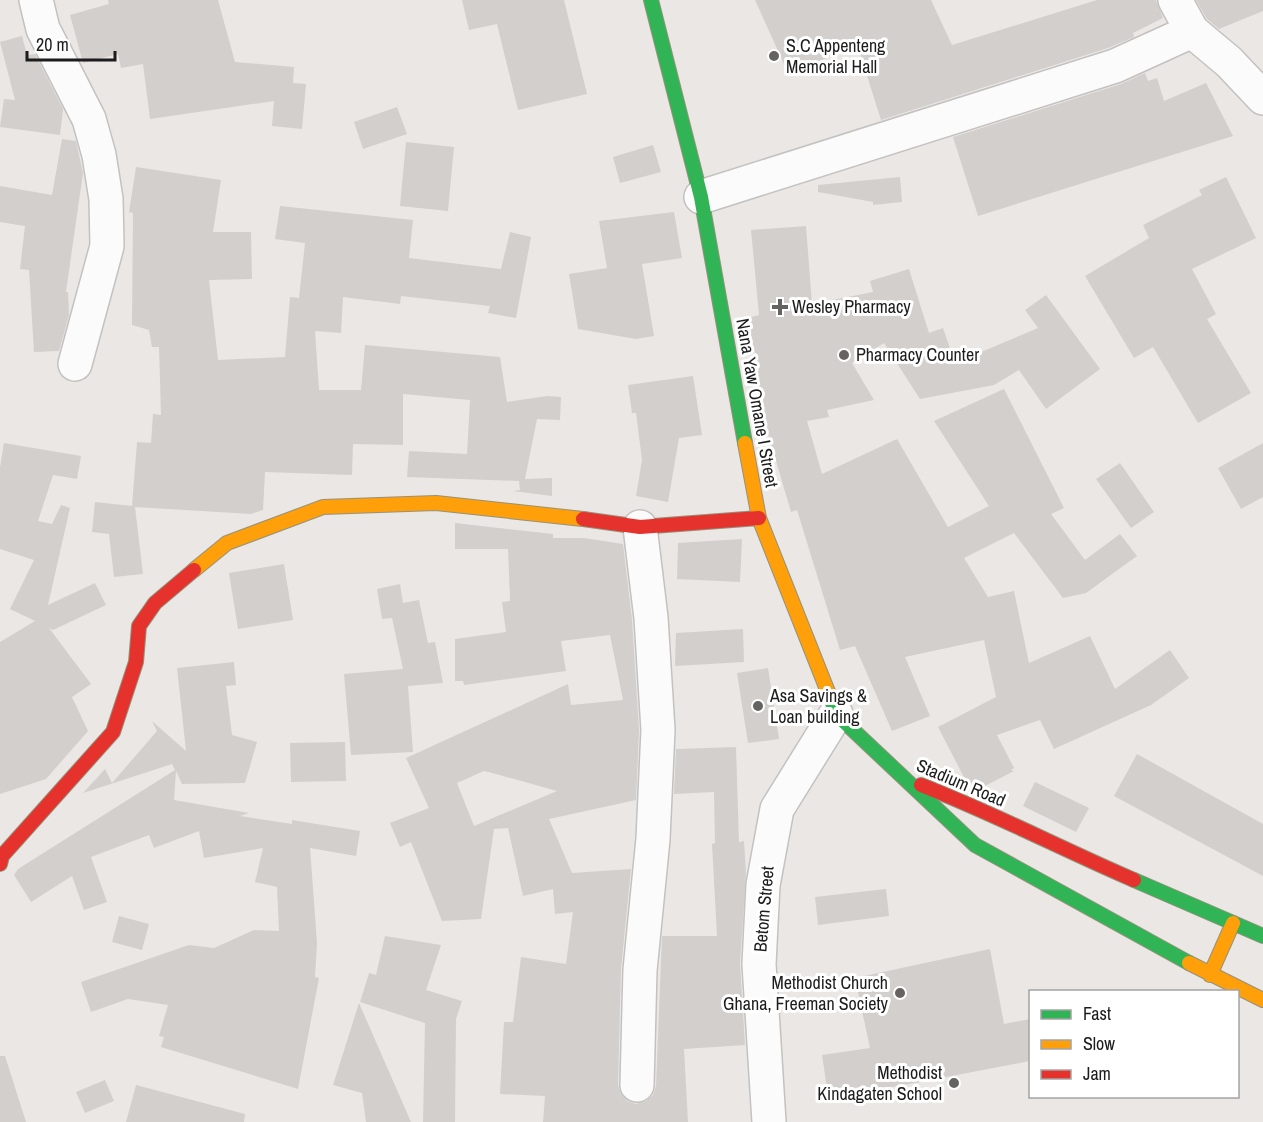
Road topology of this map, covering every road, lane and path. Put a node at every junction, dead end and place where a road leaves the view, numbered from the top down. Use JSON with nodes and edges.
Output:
{"nodes":[{"id":1,"x":36,"y":0,"type":"edge"},
{"id":2,"x":651,"y":0,"type":"edge"},
{"id":3,"x":1175,"y":0,"type":"edge"},
{"id":4,"x":1192,"y":31,"type":"junction"},
{"id":5,"x":1263,"y":98,"type":"edge"},
{"id":6,"x":701,"y":196,"type":"junction"},
{"id":7,"x":75,"y":364,"type":"dead end"},
{"id":8,"x":759,"y":518,"type":"junction"},
{"id":9,"x":640,"y":527,"type":"junction"},
{"id":10,"x":836,"y":714,"type":"junction"},
{"id":11,"x":902,"y":777,"type":"junction"},
{"id":12,"x":0,"y":864,"type":"edge"},
{"id":13,"x":1233,"y":923,"type":"junction"},
{"id":14,"x":1263,"y":936,"type":"edge"},
{"id":15,"x":1210,"y":975,"type":"junction"},
{"id":16,"x":1263,"y":1000,"type":"edge"},
{"id":17,"x":636,"y":1085,"type":"dead end"},
{"id":18,"x":769,"y":1122,"type":"edge"}],
"edges":[{"from":1,"to":7,"type":"street"},
{"from":2,"to":6,"type":"main road","name":"Nana Yaw Omane I Street"},
{"from":3,"to":4,"type":"street"},
{"from":4,"to":5,"type":"street"},
{"from":4,"to":6,"type":"street"},
{"from":6,"to":8,"type":"main road","name":"Nana Yaw Omane I Street"},
{"from":8,"to":9,"type":"main road"},
{"from":8,"to":10,"type":"main road","name":"Nana Yaw Omane I Street"},
{"from":9,"to":12,"type":"main road"},
{"from":9,"to":17,"type":"street"},
{"from":10,"to":11,"type":"main road","name":"Nana Yaw Omane I Street"},
{"from":10,"to":18,"type":"street","name":"Betom Street"},
{"from":11,"to":13,"type":"main road","name":"Stadium Road"},
{"from":11,"to":15,"type":"main road","name":"Stadium Road"},
{"from":13,"to":14,"type":"main road","name":"Stadium Road"},
{"from":13,"to":15,"type":"main road"},
{"from":15,"to":16,"type":"main road","name":"Stadium Road"}]}
